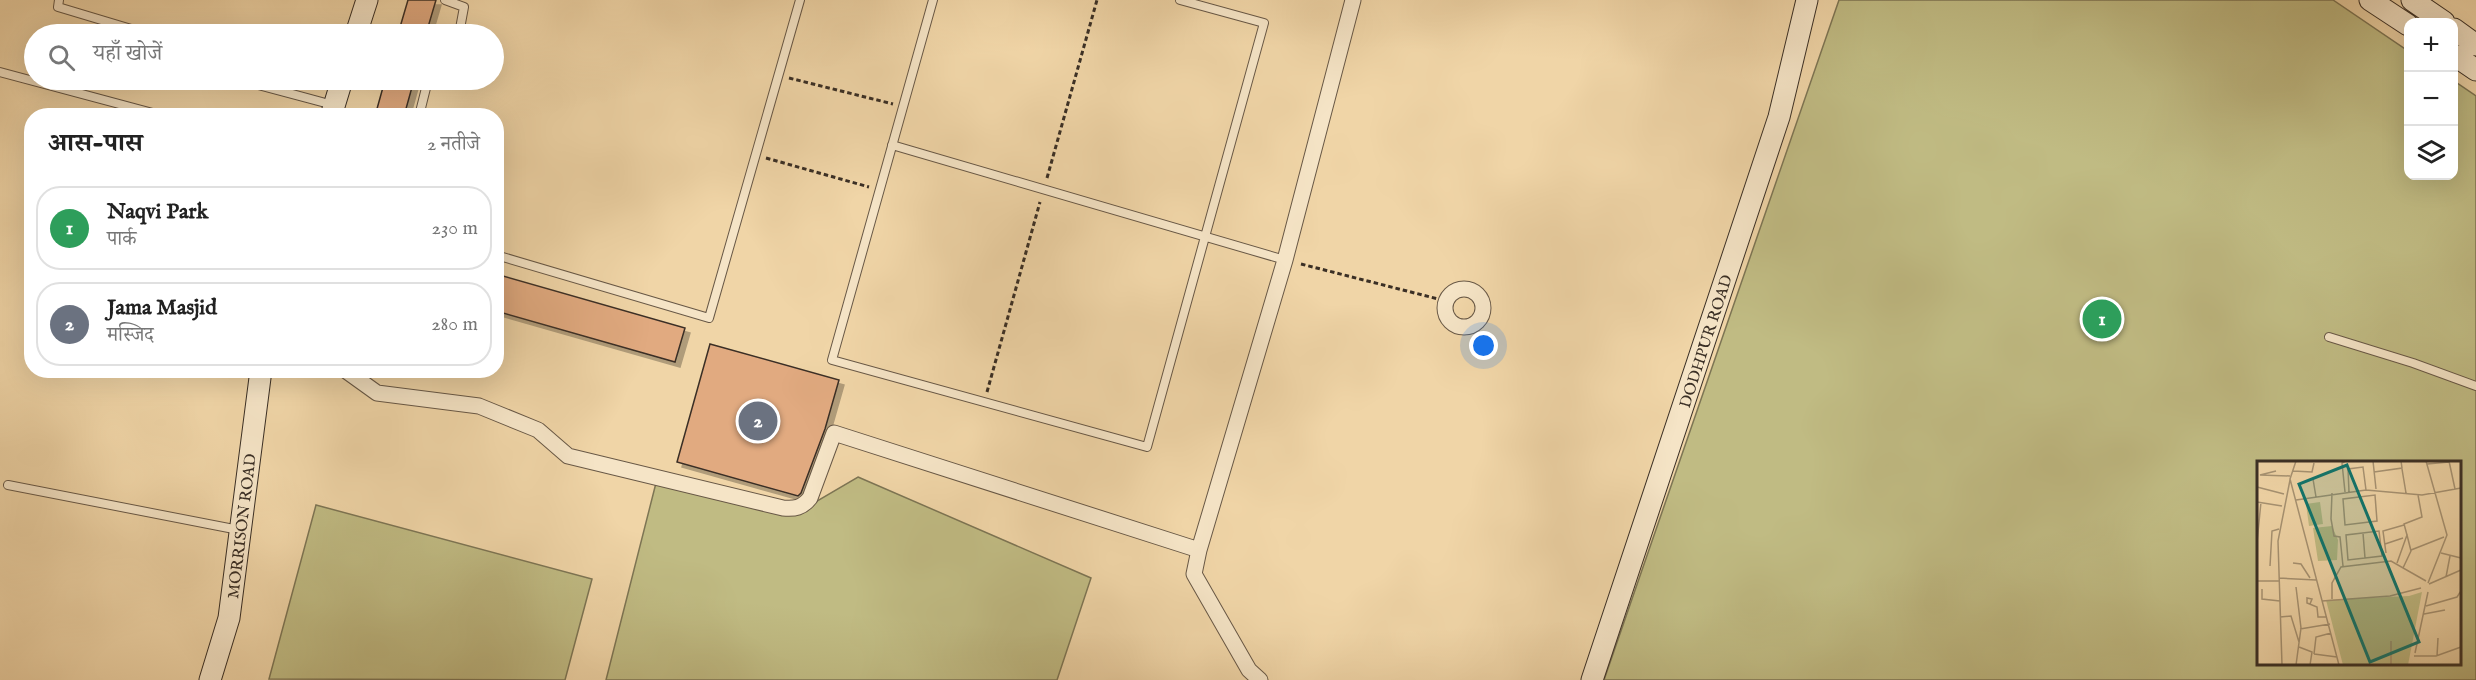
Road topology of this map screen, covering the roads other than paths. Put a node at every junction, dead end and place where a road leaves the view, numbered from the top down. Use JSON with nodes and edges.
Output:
{"nodes":[{"id":1,"x":59,"y":0,"type":"edge"},
{"id":2,"x":367,"y":0,"type":"edge"},
{"id":3,"x":445,"y":0,"type":"edge"},
{"id":4,"x":800,"y":0,"type":"edge"},
{"id":5,"x":933,"y":0,"type":"edge"},
{"id":6,"x":1180,"y":0,"type":"edge"},
{"id":7,"x":1353,"y":0,"type":"edge"},
{"id":8,"x":1807,"y":0,"type":"edge"},
{"id":9,"x":2370,"y":0,"type":"edge"},
{"id":10,"x":2412,"y":0,"type":"edge"},
{"id":11,"x":2438,"y":18,"type":"edge"},
{"id":12,"x":2404,"y":22,"type":"edge"},
{"id":13,"x":115,"y":24,"type":"edge"},
{"id":14,"x":359,"y":24,"type":"edge"},
{"id":15,"x":461,"y":24,"type":"edge"},
{"id":16,"x":2458,"y":32,"type":"edge"},
{"id":17,"x":2476,"y":45,"type":"edge"},
{"id":18,"x":2458,"y":58,"type":"edge"},
{"id":19,"x":2476,"y":70,"type":"edge"},
{"id":20,"x":0,"y":72,"type":"edge"},
{"id":21,"x":24,"y":78,"type":"edge"},
{"id":22,"x":67,"y":90,"type":"edge"},
{"id":23,"x":271,"y":90,"type":"edge"},
{"id":24,"x":339,"y":90,"type":"edge"},
{"id":25,"x":426,"y":90,"type":"edge"},
{"id":26,"x":134,"y":108,"type":"edge"},
{"id":27,"x":326,"y":108,"type":"edge"},
{"id":28,"x":333,"y":108,"type":"edge"},
{"id":29,"x":421,"y":108,"type":"edge"},
{"id":30,"x":892,"y":146,"type":"junction"},
{"id":31,"x":1205,"y":237,"type":"junction"},
{"id":32,"x":504,"y":257,"type":"edge"},
{"id":33,"x":1285,"y":260,"type":"junction"},
{"id":34,"x":2329,"y":337,"type":"dead end"},
{"id":35,"x":260,"y":378,"type":"edge"},
{"id":36,"x":356,"y":378,"type":"edge"},
{"id":37,"x":2476,"y":386,"type":"edge"},
{"id":38,"x":8,"y":485,"type":"dead end"},
{"id":39,"x":240,"y":530,"type":"junction"},
{"id":40,"x":1199,"y":550,"type":"junction"},
{"id":41,"x":210,"y":680,"type":"edge"},
{"id":42,"x":1260,"y":680,"type":"edge"},
{"id":43,"x":1592,"y":680,"type":"edge"}],
"edges":[{"from":1,"to":13,"type":"lane"},
{"from":2,"to":14,"type":"street"},
{"from":3,"to":15,"type":"lane"},
{"from":4,"to":32,"type":"lane"},
{"from":5,"to":30,"type":"lane"},
{"from":6,"to":31,"type":"lane"},
{"from":7,"to":33,"type":"street"},
{"from":8,"to":43,"type":"street","name":"DODHPUR ROAD"},
{"from":9,"to":12,"type":"street"},
{"from":10,"to":11,"type":"street"},
{"from":16,"to":17,"type":"street"},
{"from":18,"to":19,"type":"street"},
{"from":20,"to":21,"type":"lane"},
{"from":22,"to":26,"type":"lane"},
{"from":23,"to":27,"type":"lane"},
{"from":24,"to":28,"type":"street"},
{"from":25,"to":29,"type":"lane"},
{"from":30,"to":31,"type":"lane"},
{"from":30,"to":31,"type":"lane"},
{"from":31,"to":33,"type":"lane"},
{"from":33,"to":40,"type":"street"},
{"from":34,"to":37,"type":"lane"},
{"from":35,"to":39,"type":"street","name":"MORRISON ROAD"},
{"from":36,"to":40,"type":"street"},
{"from":38,"to":39,"type":"lane"},
{"from":39,"to":41,"type":"street","name":"MORRISON ROAD"},
{"from":40,"to":42,"type":"street"}]}
